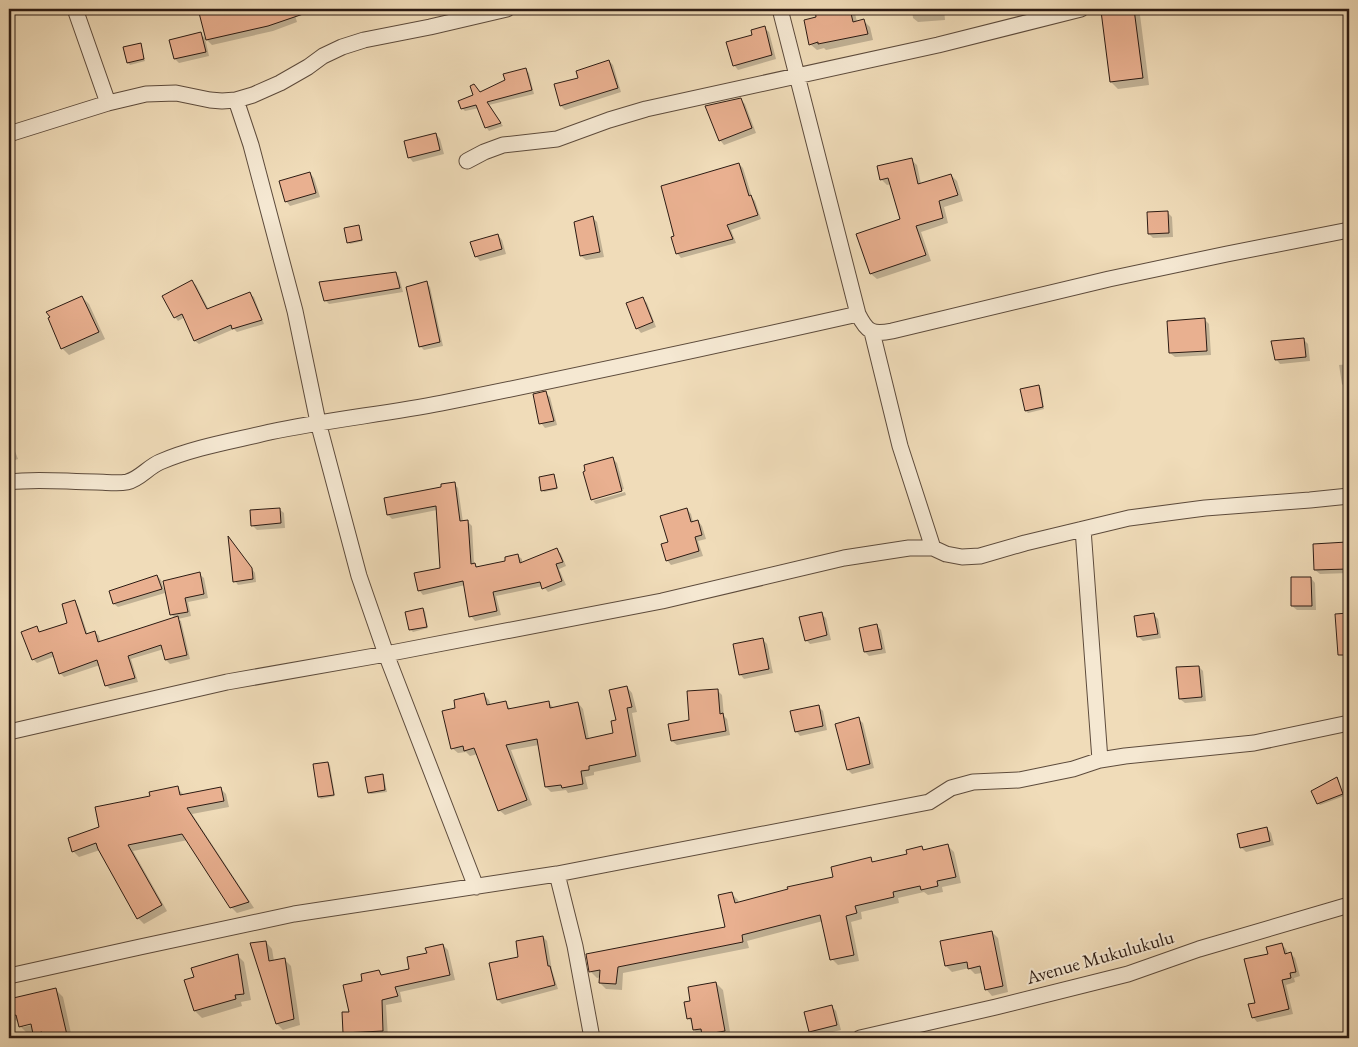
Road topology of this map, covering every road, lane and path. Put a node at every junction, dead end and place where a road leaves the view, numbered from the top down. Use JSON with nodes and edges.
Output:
{"nodes":[{"id":1,"x":75,"y":9,"type":"edge"},
{"id":2,"x":507,"y":9,"type":"edge"},
{"id":3,"x":780,"y":9,"type":"edge"},
{"id":4,"x":1081,"y":9,"type":"edge"},
{"id":5,"x":797,"y":76,"type":"junction"},
{"id":6,"x":236,"y":100,"type":"junction"},
{"id":7,"x":108,"y":103,"type":"junction"},
{"id":8,"x":9,"y":134,"type":"edge"},
{"id":9,"x":467,"y":161,"type":"dead end"},
{"id":10,"x":1349,"y":230,"type":"edge"},
{"id":11,"x":858,"y":314,"type":"junction"},
{"id":12,"x":872,"y":332,"type":"junction"},
{"id":13,"x":318,"y":422,"type":"junction"},
{"id":14,"x":9,"y":482,"type":"edge"},
{"id":15,"x":1349,"y":496,"type":"edge"},
{"id":16,"x":1083,"y":529,"type":"junction"},
{"id":17,"x":933,"y":548,"type":"junction"},
{"id":18,"x":386,"y":654,"type":"junction"},
{"id":19,"x":1349,"y":723,"type":"edge"},
{"id":20,"x":9,"y":732,"type":"edge"},
{"id":21,"x":1100,"y":760,"type":"junction"},
{"id":22,"x":557,"y":874,"type":"junction"},
{"id":23,"x":476,"y":887,"type":"junction"},
{"id":24,"x":1349,"y":905,"type":"edge"},
{"id":25,"x":9,"y":976,"type":"edge"},
{"id":26,"x":592,"y":1038,"type":"edge"},
{"id":27,"x":860,"y":1038,"type":"edge"}],
"edges":[{"from":1,"to":7,"type":"street"},
{"from":2,"to":6,"type":"street"},
{"from":3,"to":5,"type":"street"},
{"from":4,"to":5,"type":"street"},
{"from":5,"to":9,"type":"street"},
{"from":5,"to":11,"type":"street"},
{"from":6,"to":7,"type":"street"},
{"from":6,"to":13,"type":"street"},
{"from":7,"to":8,"type":"street"},
{"from":10,"to":12,"type":"street"},
{"from":11,"to":12,"type":"street"},
{"from":11,"to":13,"type":"street"},
{"from":12,"to":17,"type":"street"},
{"from":13,"to":14,"type":"street"},
{"from":13,"to":18,"type":"street"},
{"from":15,"to":16,"type":"street"},
{"from":16,"to":17,"type":"street"},
{"from":16,"to":21,"type":"street"},
{"from":17,"to":18,"type":"street"},
{"from":18,"to":20,"type":"street"},
{"from":18,"to":23,"type":"street"},
{"from":19,"to":21,"type":"street"},
{"from":21,"to":22,"type":"street"},
{"from":22,"to":23,"type":"street"},
{"from":22,"to":26,"type":"street"},
{"from":23,"to":25,"type":"street"},
{"from":24,"to":27,"type":"street","name":"Avenue Mukulukulu"}]}
